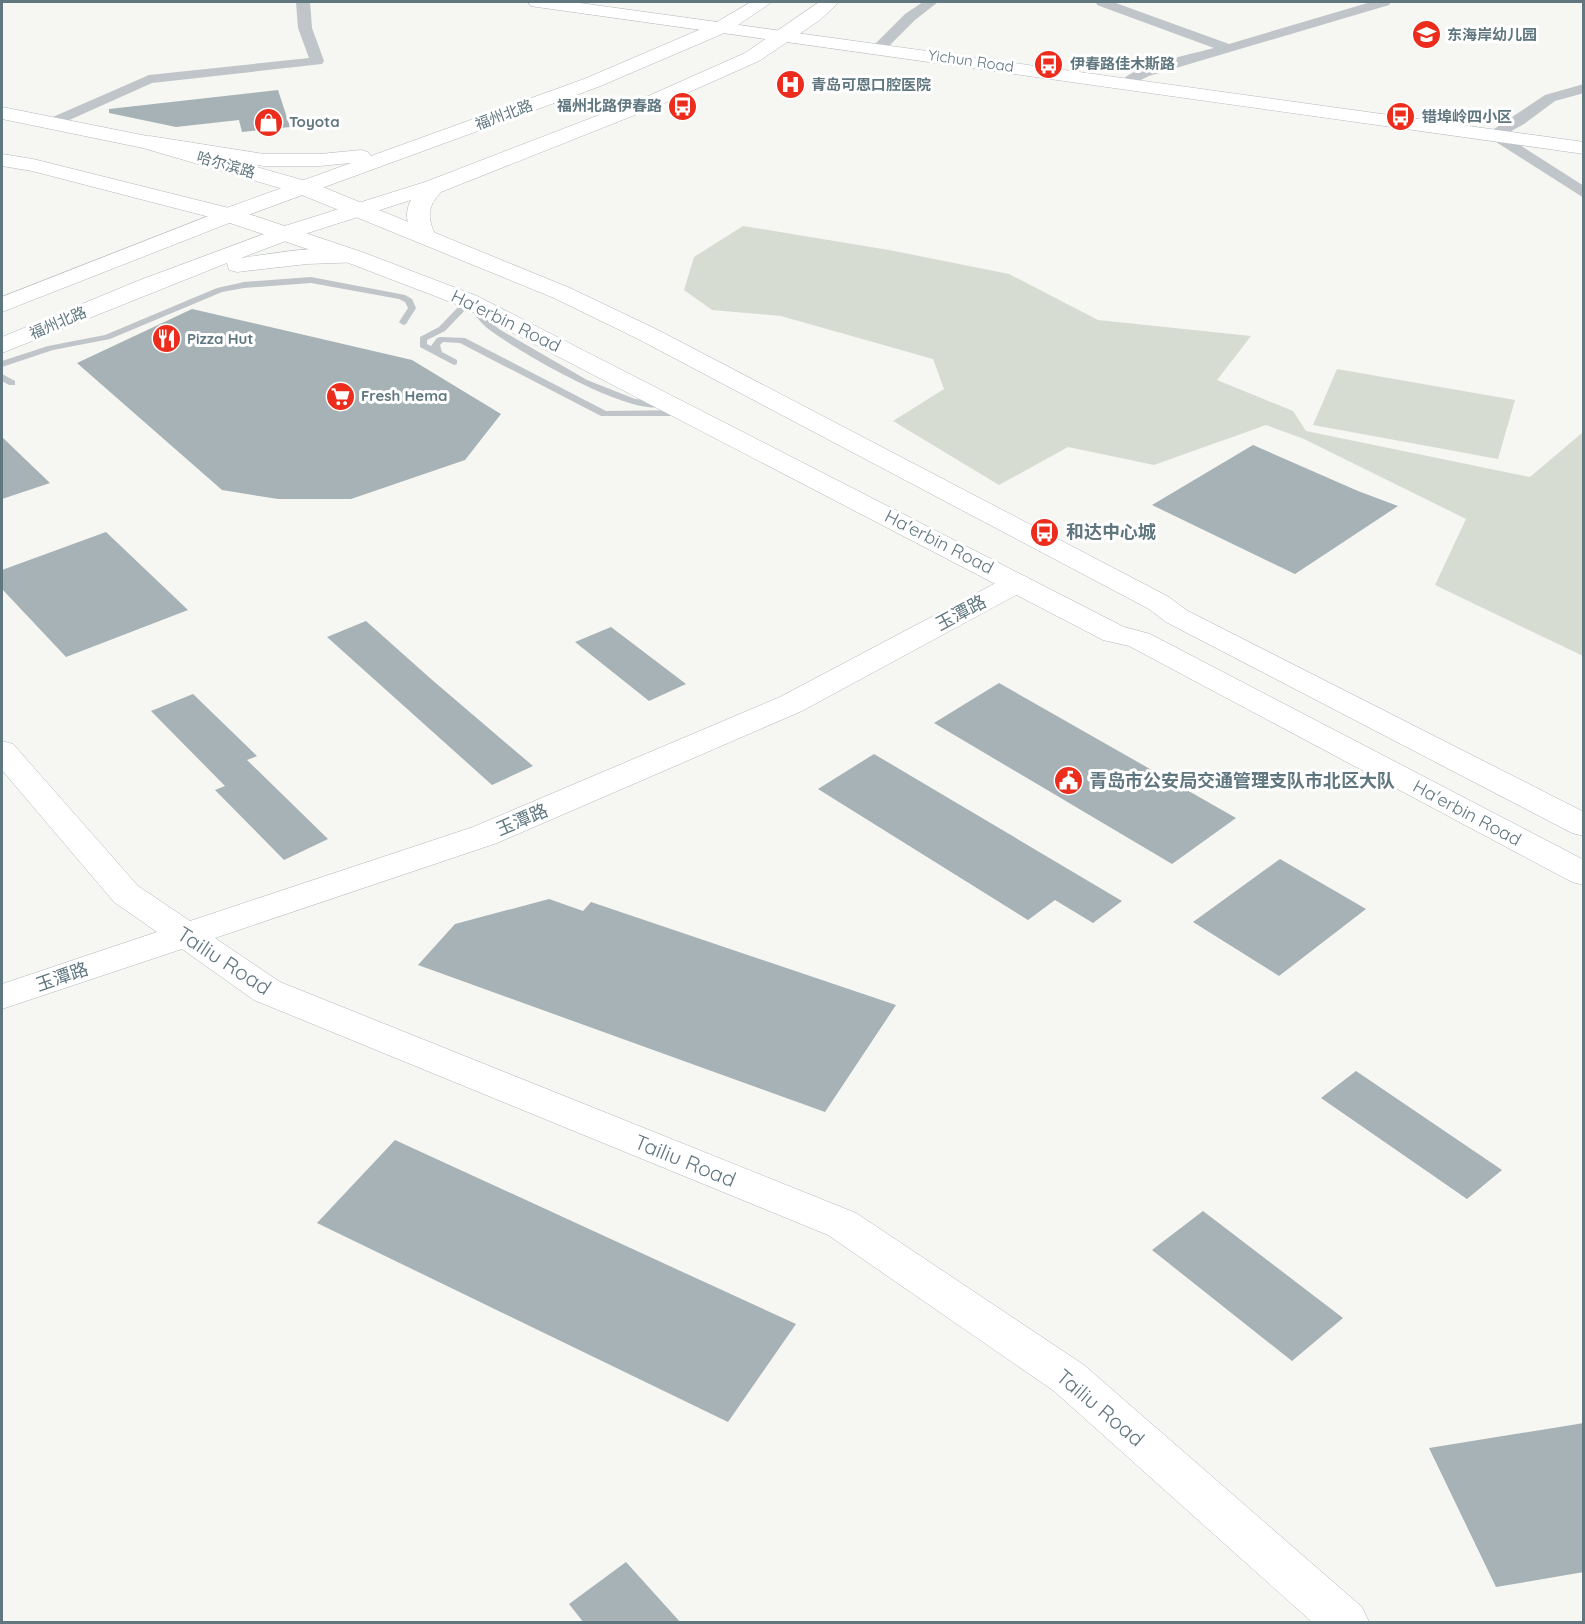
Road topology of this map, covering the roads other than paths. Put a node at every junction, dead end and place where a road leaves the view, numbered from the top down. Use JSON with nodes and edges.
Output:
{"nodes":[{"id":1,"x":303,"y":2,"type":"edge"},
{"id":2,"x":537,"y":2,"type":"edge"},
{"id":3,"x":763,"y":2,"type":"edge"},
{"id":4,"x":830,"y":2,"type":"edge"},
{"id":5,"x":931,"y":2,"type":"edge"},
{"id":6,"x":1102,"y":2,"type":"edge"},
{"id":7,"x":1384,"y":2,"type":"edge"},
{"id":8,"x":722,"y":27,"type":"junction"},
{"id":9,"x":786,"y":35,"type":"junction"},
{"id":10,"x":1225,"y":47,"type":"junction"},
{"id":11,"x":879,"y":48,"type":"junction"},
{"id":12,"x":1126,"y":83,"type":"junction"},
{"id":13,"x":1584,"y":88,"type":"edge"},
{"id":14,"x":2,"y":113,"type":"edge"},
{"id":15,"x":51,"y":123,"type":"junction"},
{"id":16,"x":1494,"y":135,"type":"junction"},
{"id":17,"x":147,"y":142,"type":"junction"},
{"id":18,"x":416,"y":147,"type":"junction"},
{"id":19,"x":1584,"y":148,"type":"edge"},
{"id":20,"x":2,"y":160,"type":"edge"},
{"id":21,"x":433,"y":187,"type":"junction"},
{"id":22,"x":305,"y":188,"type":"junction"},
{"id":23,"x":1584,"y":193,"type":"edge"},
{"id":24,"x":357,"y":208,"type":"junction"},
{"id":25,"x":230,"y":215,"type":"junction"},
{"id":26,"x":283,"y":234,"type":"junction"},
{"id":27,"x":425,"y":236,"type":"junction"},
{"id":28,"x":354,"y":257,"type":"junction"},
{"id":29,"x":148,"y":285,"type":"junction"},
{"id":30,"x":469,"y":301,"type":"junction"},
{"id":31,"x":2,"y":305,"type":"edge"},
{"id":32,"x":403,"y":322,"type":"dead end"},
{"id":33,"x":2,"y":346,"type":"edge"},
{"id":34,"x":438,"y":354,"type":"junction"},
{"id":35,"x":454,"y":362,"type":"dead end"},
{"id":36,"x":2,"y":364,"type":"edge"},
{"id":37,"x":2,"y":377,"type":"edge"},
{"id":38,"x":12,"y":383,"type":"dead end"},
{"id":39,"x":680,"y":409,"type":"junction"},
{"id":40,"x":1017,"y":583,"type":"junction"},
{"id":41,"x":2,"y":751,"type":"edge"},
{"id":42,"x":1584,"y":826,"type":"edge"},
{"id":43,"x":1584,"y":874,"type":"edge"},
{"id":44,"x":184,"y":935,"type":"junction"},
{"id":45,"x":2,"y":997,"type":"edge"},
{"id":46,"x":1345,"y":1623,"type":"edge"}],
"edges":[{"from":1,"to":15,"type":"street"},
{"from":2,"to":8,"type":"main road","name":"Yichun Road"},
{"from":3,"to":8,"type":"main road","name":"福州北路"},
{"from":4,"to":9,"type":"main road"},
{"from":5,"to":11,"type":"street"},
{"from":6,"to":10,"type":"street"},
{"from":7,"to":10,"type":"street"},
{"from":8,"to":9,"type":"main road","name":"Yichun Road"},
{"from":8,"to":18,"type":"main road","name":"福州北路"},
{"from":9,"to":11,"type":"main road","name":"Yichun Road"},
{"from":9,"to":21,"type":"main road"},
{"from":10,"to":12,"type":"street"},
{"from":11,"to":12,"type":"main road","name":"Yichun Road"},
{"from":12,"to":16,"type":"main road","name":"Yichun Road"},
{"from":13,"to":16,"type":"street"},
{"from":14,"to":15,"type":"main road"},
{"from":15,"to":17,"type":"main road"},
{"from":16,"to":19,"type":"main road","name":"Yichun Road"},
{"from":16,"to":23,"type":"street"},
{"from":17,"to":18,"type":"main road"},
{"from":17,"to":22,"type":"main road","name":"哈尔滨路"},
{"from":18,"to":22,"type":"main road","name":"福州北路"},
{"from":20,"to":25,"type":"main road"},
{"from":21,"to":24,"type":"main road","name":"福州北路"},
{"from":21,"to":27,"type":"main road"},
{"from":22,"to":24,"type":"main road","name":"哈尔滨路"},
{"from":22,"to":25,"type":"main road","name":"福州北路"},
{"from":24,"to":26,"type":"main road","name":"福州北路"},
{"from":24,"to":27,"type":"main road"},
{"from":25,"to":26,"type":"main road","name":"Ha'erbin Road"},
{"from":25,"to":31,"type":"main road"},
{"from":26,"to":28,"type":"main road","name":"Ha'erbin Road"},
{"from":26,"to":29,"type":"main road","name":"福州北路"},
{"from":27,"to":42,"type":"main road"},
{"from":28,"to":29,"type":"main road"},
{"from":28,"to":30,"type":"main road","name":"Ha'erbin Road"},
{"from":29,"to":33,"type":"main road","name":"福州北路"},
{"from":30,"to":34,"type":"lane"},
{"from":30,"to":39,"type":"main road","name":"Ha'erbin Road"},
{"from":32,"to":36,"type":"lane"},
{"from":34,"to":35,"type":"lane"},
{"from":34,"to":39,"type":"lane"},
{"from":37,"to":38,"type":"lane"},
{"from":39,"to":40,"type":"main road","name":"Ha'erbin Road"},
{"from":40,"to":43,"type":"main road","name":"Ha'erbin Road"},
{"from":40,"to":44,"type":"main road","name":"玉潭路"},
{"from":41,"to":44,"type":"main road","name":"Tailiu Road"},
{"from":44,"to":45,"type":"main road","name":"玉潭路"},
{"from":44,"to":46,"type":"main road","name":"Tailiu Road"}]}
